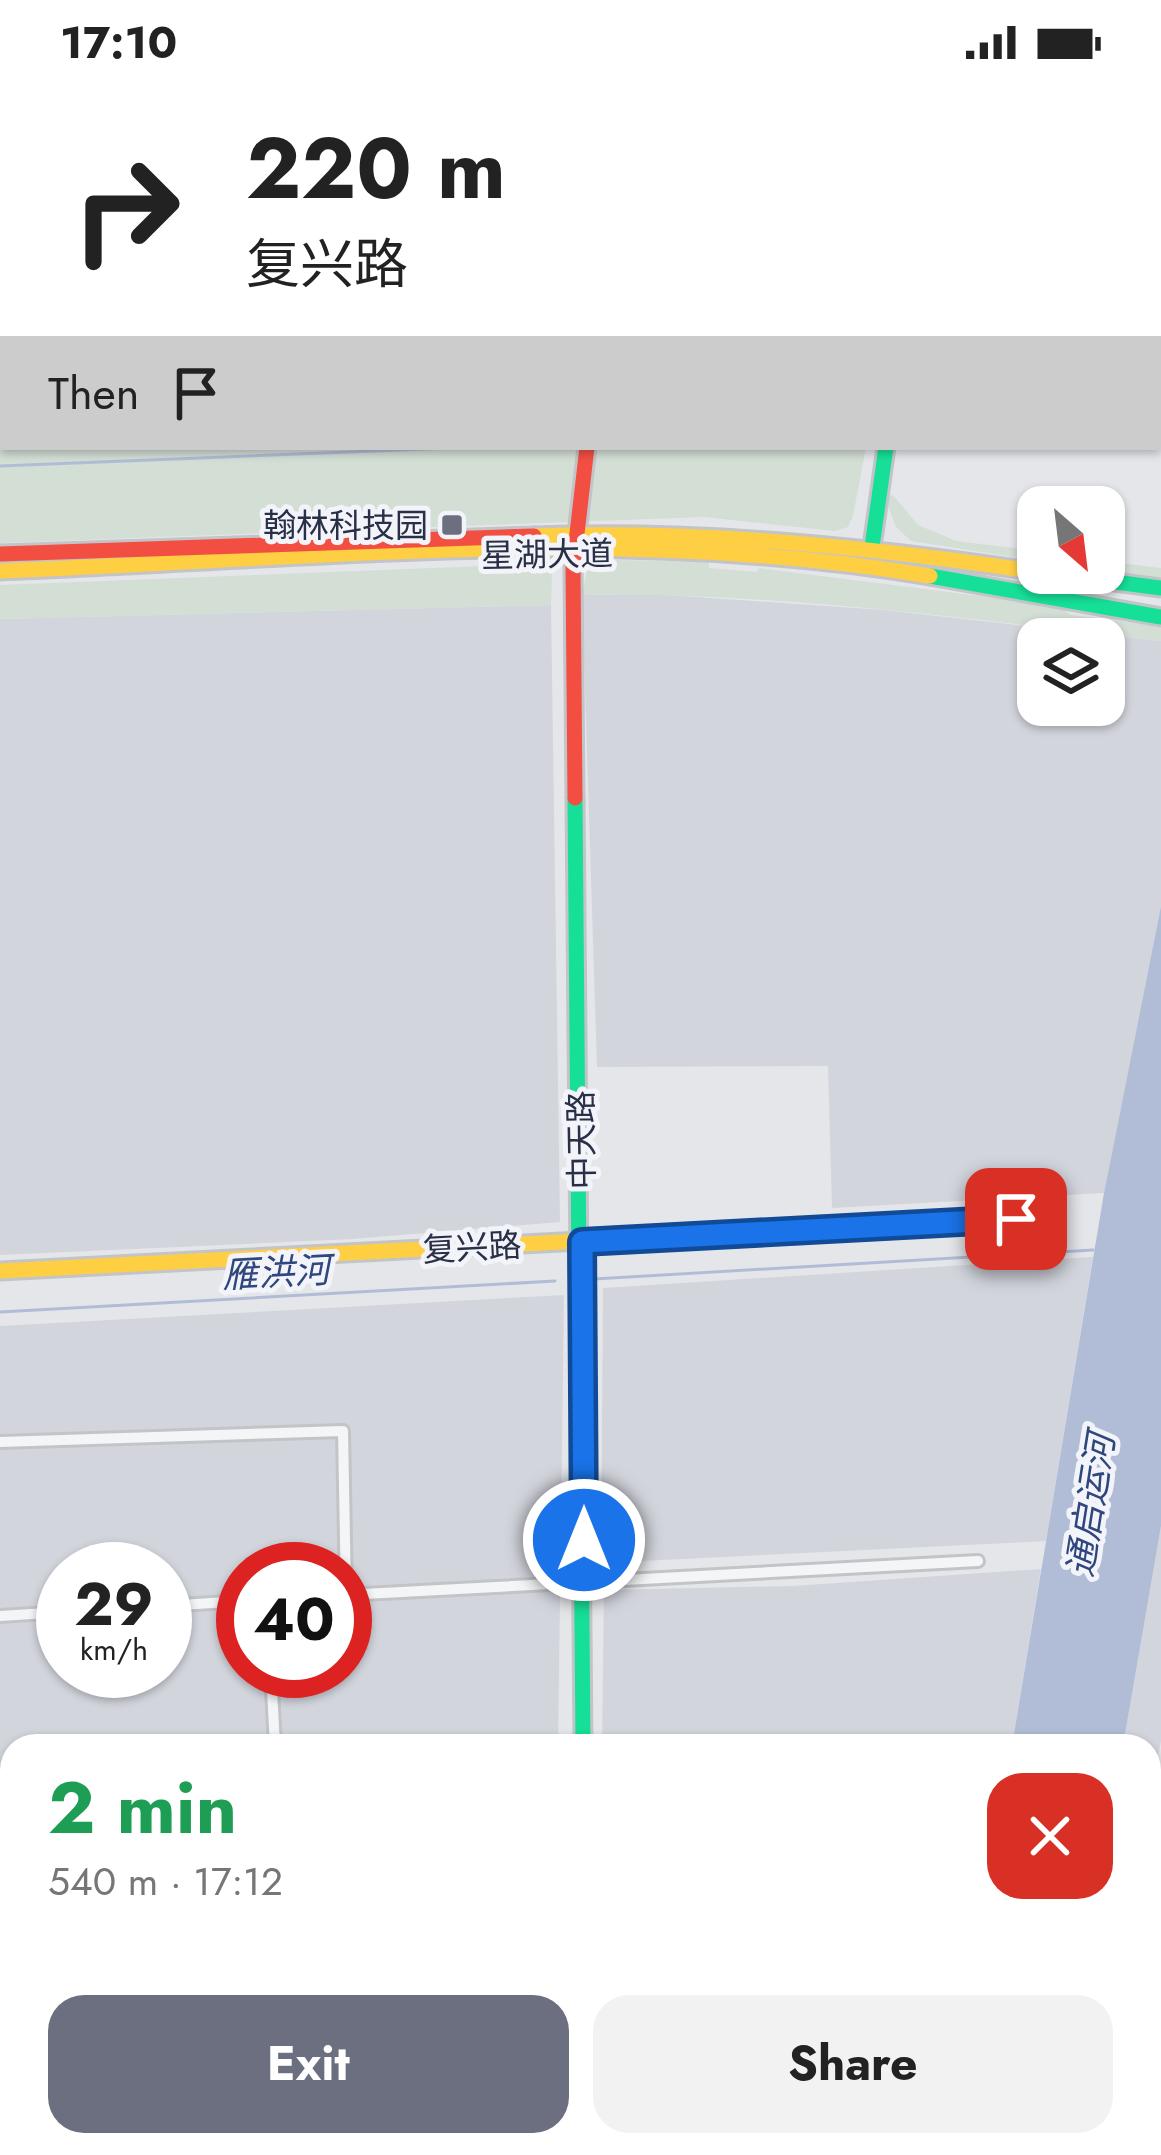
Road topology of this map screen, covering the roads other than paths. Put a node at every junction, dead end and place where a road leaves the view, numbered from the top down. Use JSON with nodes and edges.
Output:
{"nodes":[{"id":1,"x":885,"y":454,"type":"edge"},
{"id":2,"x":585,"y":455,"type":"edge"},
{"id":3,"x":574,"y":543,"type":"junction"},
{"id":4,"x":872,"y":547,"type":"junction"},
{"id":5,"x":0,"y":554,"type":"edge"},
{"id":6,"x":1017,"y":569,"type":"edge"},
{"id":7,"x":0,"y":572,"type":"edge"},
{"id":8,"x":1125,"y":583,"type":"edge"},
{"id":9,"x":1161,"y":588,"type":"edge"},
{"id":10,"x":1161,"y":616,"type":"edge"},
{"id":11,"x":1016,"y":1219,"type":"dead end"},
{"id":12,"x":582,"y":1242,"type":"junction"},
{"id":13,"x":0,"y":1271,"type":"edge"},
{"id":14,"x":0,"y":1442,"type":"edge"},
{"id":15,"x":345,"y":1542,"type":"edge"},
{"id":16,"x":978,"y":1561,"type":"dead end"},
{"id":17,"x":584,"y":1580,"type":"junction"},
{"id":18,"x":372,"y":1592,"type":"edge"},
{"id":19,"x":36,"y":1614,"type":"edge"},
{"id":20,"x":0,"y":1616,"type":"edge"},
{"id":21,"x":272,"y":1698,"type":"edge"},
{"id":22,"x":274,"y":1734,"type":"edge"},
{"id":23,"x":584,"y":1734,"type":"edge"}],
"edges":[{"from":1,"to":4,"type":"street"},
{"from":2,"to":3,"type":"street","name":"中天路"},
{"from":3,"to":4,"type":"street","name":"星湖大道"},
{"from":3,"to":5,"type":"street","name":"星湖大道"},
{"from":3,"to":7,"type":"street","name":"星湖大道"},
{"from":3,"to":10,"type":"street","name":"星湖大道"},
{"from":3,"to":12,"type":"street","name":"中天路"},
{"from":4,"to":6,"type":"street","name":"星湖大道"},
{"from":8,"to":9,"type":"street"},
{"from":11,"to":12,"type":"street","name":"复兴路"},
{"from":12,"to":13,"type":"street","name":"复兴路"},
{"from":12,"to":17,"type":"street","name":"中天路"},
{"from":14,"to":15,"type":"street"},
{"from":16,"to":17,"type":"street"},
{"from":17,"to":18,"type":"street"},
{"from":17,"to":23,"type":"street","name":"中天路"},
{"from":19,"to":20,"type":"street"},
{"from":21,"to":22,"type":"street"}]}
